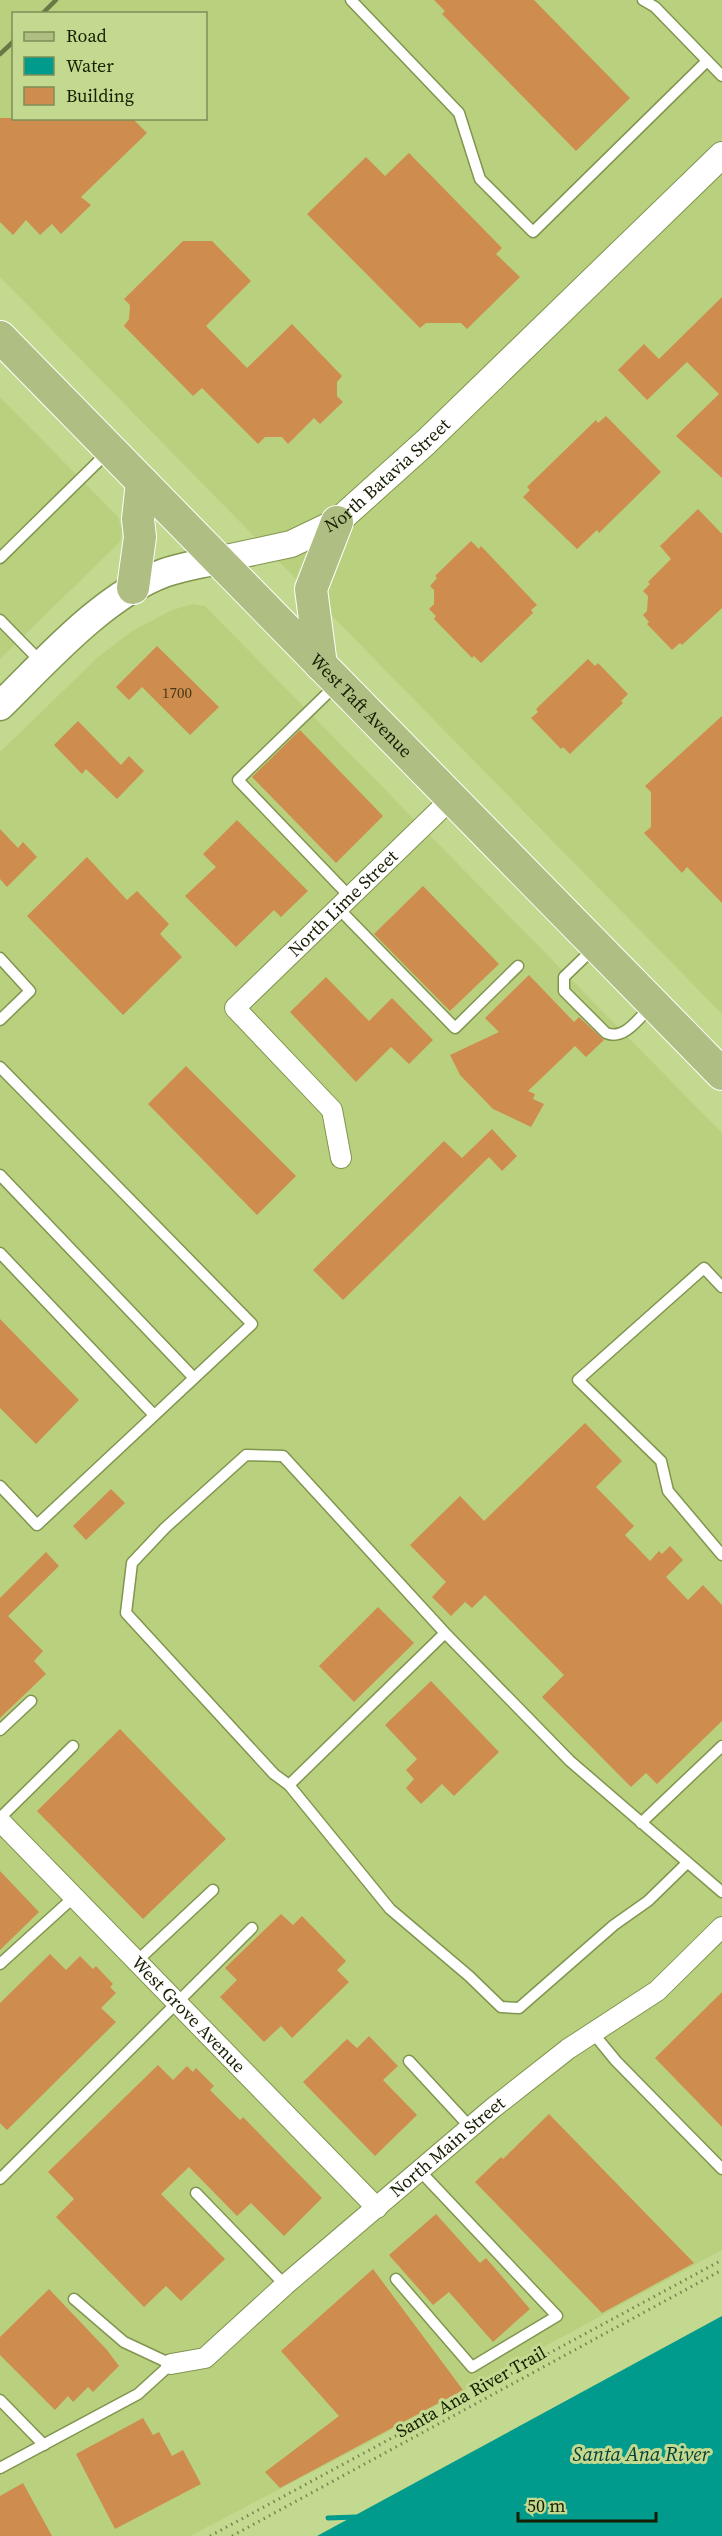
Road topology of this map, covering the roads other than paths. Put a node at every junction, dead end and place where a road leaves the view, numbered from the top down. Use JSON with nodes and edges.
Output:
{"nodes":[{"id":1,"x":351,"y":0,"type":"edge"},
{"id":2,"x":643,"y":0,"type":"edge"},
{"id":3,"x":707,"y":61,"type":"junction"},
{"id":4,"x":722,"y":76,"type":"edge"},
{"id":5,"x":722,"y":155,"type":"edge"},
{"id":6,"x":0,"y":337,"type":"edge"},
{"id":7,"x":110,"y":450,"type":"junction"},
{"id":8,"x":142,"y":482,"type":"junction"},
{"id":9,"x":337,"y":522,"type":"junction"},
{"id":10,"x":0,"y":558,"type":"edge"},
{"id":11,"x":217,"y":560,"type":"junction"},
{"id":12,"x":134,"y":588,"type":"junction"},
{"id":13,"x":0,"y":620,"type":"edge"},
{"id":14,"x":43,"y":664,"type":"junction"},
{"id":15,"x":329,"y":674,"type":"junction"},
{"id":16,"x":0,"y":706,"type":"edge"},
{"id":17,"x":452,"y":798,"type":"junction"},
{"id":18,"x":345,"y":904,"type":"junction"},
{"id":19,"x":596,"y":945,"type":"junction"},
{"id":20,"x":0,"y":958,"type":"edge"},
{"id":21,"x":518,"y":966,"type":"dead end"},
{"id":22,"x":653,"y":1004,"type":"junction"},
{"id":23,"x":0,"y":1020,"type":"edge"},
{"id":24,"x":0,"y":1067,"type":"edge"},
{"id":25,"x":722,"y":1074,"type":"edge"},
{"id":26,"x":341,"y":1158,"type":"dead end"},
{"id":27,"x":0,"y":1175,"type":"edge"},
{"id":28,"x":0,"y":1253,"type":"edge"},
{"id":29,"x":722,"y":1287,"type":"edge"},
{"id":30,"x":194,"y":1378,"type":"junction"},
{"id":31,"x":154,"y":1415,"type":"junction"},
{"id":32,"x":0,"y":1486,"type":"edge"},
{"id":33,"x":722,"y":1555,"type":"edge"},
{"id":34,"x":444,"y":1634,"type":"junction"},
{"id":35,"x":31,"y":1701,"type":"dead end"},
{"id":36,"x":0,"y":1730,"type":"edge"},
{"id":37,"x":73,"y":1746,"type":"dead end"},
{"id":38,"x":722,"y":1746,"type":"edge"},
{"id":39,"x":289,"y":1785,"type":"junction"},
{"id":40,"x":0,"y":1819,"type":"edge"},
{"id":41,"x":641,"y":1823,"type":"junction"},
{"id":42,"x":687,"y":1863,"type":"junction"},
{"id":43,"x":213,"y":1890,"type":"dead end"},
{"id":44,"x":722,"y":1892,"type":"edge"},
{"id":45,"x":74,"y":1897,"type":"junction"},
{"id":46,"x":722,"y":1927,"type":"edge"},
{"id":47,"x":252,"y":1928,"type":"dead end"},
{"id":48,"x":137,"y":1961,"type":"junction"},
{"id":49,"x":0,"y":1964,"type":"edge"},
{"id":50,"x":178,"y":2003,"type":"junction"},
{"id":51,"x":593,"y":2033,"type":"junction"},
{"id":52,"x":409,"y":2061,"type":"dead end"},
{"id":53,"x":470,"y":2127,"type":"junction"},
{"id":54,"x":722,"y":2169,"type":"edge"},
{"id":55,"x":420,"y":2171,"type":"junction"},
{"id":56,"x":0,"y":2179,"type":"edge"},
{"id":57,"x":196,"y":2193,"type":"dead end"},
{"id":58,"x":377,"y":2208,"type":"junction"},
{"id":59,"x":396,"y":2279,"type":"dead end"},
{"id":60,"x":285,"y":2285,"type":"junction"},
{"id":61,"x":74,"y":2300,"type":"dead end"},
{"id":62,"x":171,"y":2364,"type":"junction"},
{"id":63,"x":0,"y":2400,"type":"edge"},
{"id":64,"x":44,"y":2445,"type":"junction"},
{"id":65,"x":0,"y":2468,"type":"edge"}],
"edges":[{"from":1,"to":3,"type":"lane"},
{"from":2,"to":3,"type":"lane"},
{"from":3,"to":4,"type":"lane"},
{"from":5,"to":9,"type":"street","name":"North Batavia Street"},
{"from":6,"to":7,"type":"main road","name":"West Taft Avenue"},
{"from":7,"to":8,"type":"main road","name":"West Taft Avenue"},
{"from":7,"to":10,"type":"lane"},
{"from":8,"to":11,"type":"main road","name":"West Taft Avenue"},
{"from":8,"to":12,"type":"main road"},
{"from":9,"to":11,"type":"street","name":"North Batavia Street"},
{"from":9,"to":15,"type":"main road"},
{"from":11,"to":12,"type":"main road","name":"North Batavia Street"},
{"from":11,"to":15,"type":"main road","name":"West Taft Avenue"},
{"from":12,"to":14,"type":"main road","name":"North Batavia Street"},
{"from":13,"to":14,"type":"lane"},
{"from":14,"to":16,"type":"main road","name":"North Batavia Street"},
{"from":15,"to":17,"type":"main road","name":"West Taft Avenue"},
{"from":15,"to":18,"type":"lane"},
{"from":17,"to":18,"type":"street","name":"North Lime Street"},
{"from":17,"to":19,"type":"main road","name":"West Taft Avenue"},
{"from":18,"to":21,"type":"lane"},
{"from":18,"to":26,"type":"street","name":"North Lime Street"},
{"from":19,"to":22,"type":"main road","name":"West Taft Avenue"},
{"from":19,"to":22,"type":"lane"},
{"from":20,"to":23,"type":"lane"},
{"from":22,"to":25,"type":"main road","name":"West Taft Avenue"},
{"from":24,"to":30,"type":"lane"},
{"from":27,"to":30,"type":"lane"},
{"from":28,"to":31,"type":"lane"},
{"from":29,"to":33,"type":"lane"},
{"from":30,"to":31,"type":"lane"},
{"from":31,"to":32,"type":"lane"},
{"from":34,"to":39,"type":"lane"},
{"from":34,"to":39,"type":"lane"},
{"from":34,"to":41,"type":"lane"},
{"from":35,"to":36,"type":"lane"},
{"from":37,"to":40,"type":"lane"},
{"from":38,"to":41,"type":"lane"},
{"from":39,"to":42,"type":"lane"},
{"from":40,"to":45,"type":"street","name":"West Grove Avenue"},
{"from":41,"to":42,"type":"lane"},
{"from":42,"to":44,"type":"lane"},
{"from":43,"to":48,"type":"lane"},
{"from":45,"to":48,"type":"street","name":"West Grove Avenue"},
{"from":45,"to":49,"type":"lane"},
{"from":46,"to":51,"type":"street","name":"North Main Street"},
{"from":47,"to":50,"type":"lane"},
{"from":48,"to":50,"type":"street","name":"West Grove Avenue"},
{"from":50,"to":56,"type":"lane"},
{"from":50,"to":58,"type":"street","name":"West Grove Avenue"},
{"from":51,"to":53,"type":"street","name":"North Main Street"},
{"from":51,"to":54,"type":"lane"},
{"from":52,"to":53,"type":"lane"},
{"from":53,"to":55,"type":"street","name":"North Main Street"},
{"from":55,"to":58,"type":"street","name":"North Main Street"},
{"from":55,"to":59,"type":"lane"},
{"from":57,"to":60,"type":"lane"},
{"from":58,"to":60,"type":"street","name":"North Main Street"},
{"from":60,"to":62,"type":"street","name":"North Main Street"},
{"from":61,"to":62,"type":"lane"},
{"from":62,"to":64,"type":"lane"},
{"from":63,"to":64,"type":"lane"},
{"from":64,"to":65,"type":"lane"}]}
